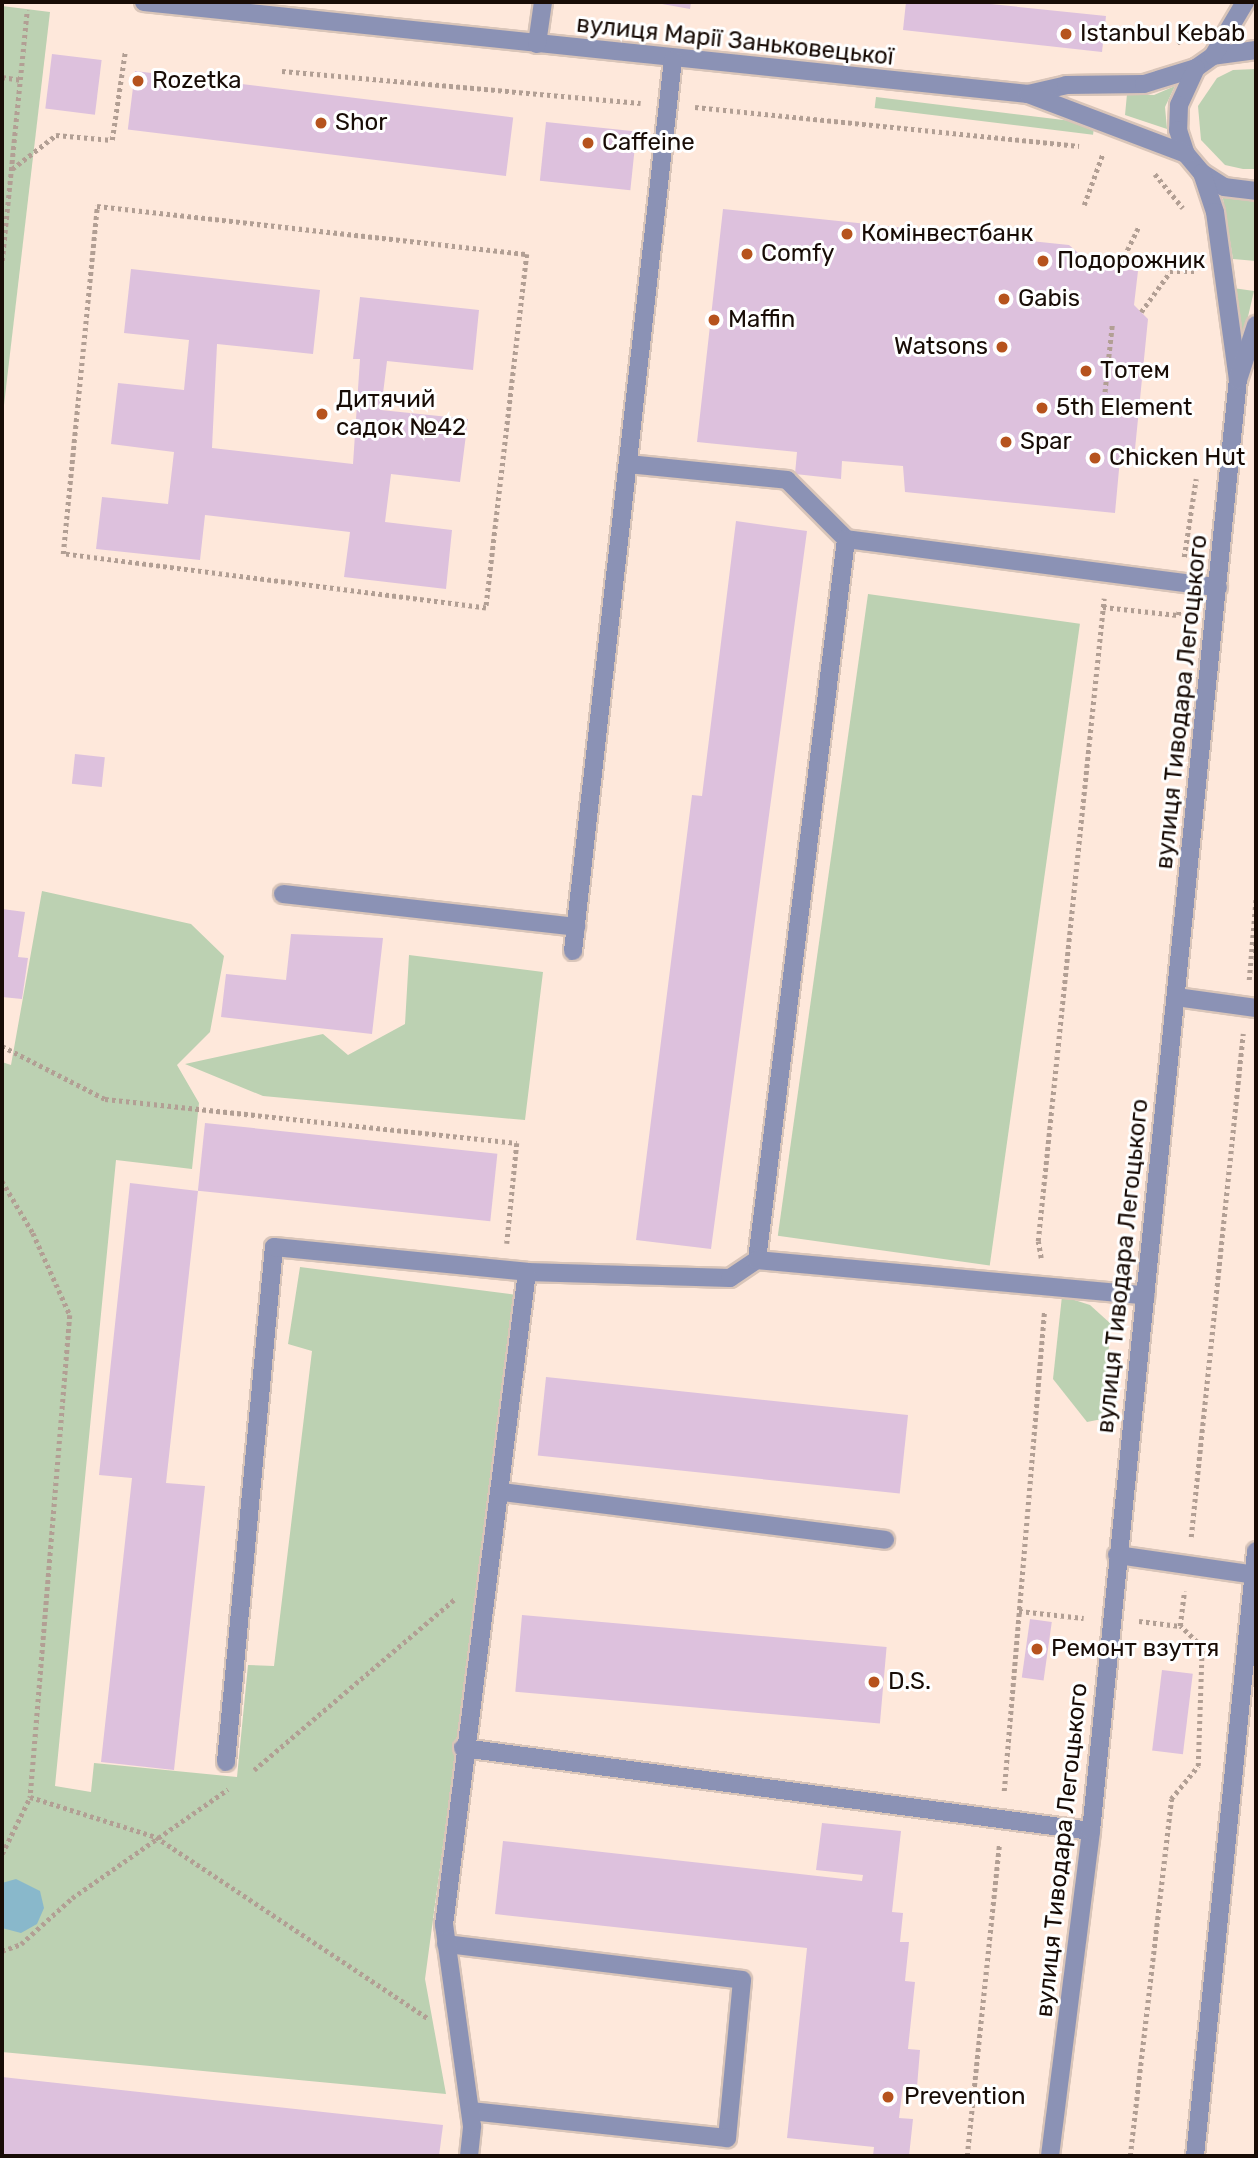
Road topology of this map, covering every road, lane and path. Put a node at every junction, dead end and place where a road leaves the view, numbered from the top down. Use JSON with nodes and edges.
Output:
{"nodes":[{"id":1,"x":144,"y":2,"type":"edge"},
{"id":2,"x":543,"y":2,"type":"edge"},
{"id":3,"x":1245,"y":2,"type":"edge"},
{"id":4,"x":196,"y":5,"type":"edge"},
{"id":5,"x":27,"y":10,"type":"dead end"},
{"id":6,"x":537,"y":44,"type":"junction"},
{"id":7,"x":1256,"y":50,"type":"edge"},
{"id":8,"x":125,"y":52,"type":"dead end"},
{"id":9,"x":1213,"y":56,"type":"junction"},
{"id":10,"x":673,"y":60,"type":"junction"},
{"id":11,"x":1196,"y":68,"type":"junction"},
{"id":12,"x":282,"y":71,"type":"dead end"},
{"id":13,"x":2,"y":77,"type":"edge"},
{"id":14,"x":20,"y":80,"type":"junction"},
{"id":15,"x":1028,"y":94,"type":"junction"},
{"id":16,"x":669,"y":105,"type":"junction"},
{"id":17,"x":1083,"y":147,"type":"dead end"},
{"id":18,"x":1094,"y":148,"type":"dead end"},
{"id":19,"x":1105,"y":149,"type":"junction"},
{"id":20,"x":1115,"y":154,"type":"dead end"},
{"id":21,"x":1185,"y":154,"type":"junction"},
{"id":22,"x":1144,"y":167,"type":"dead end"},
{"id":23,"x":11,"y":169,"type":"junction"},
{"id":24,"x":1202,"y":173,"type":"junction"},
{"id":25,"x":1256,"y":191,"type":"edge"},
{"id":26,"x":1084,"y":205,"type":"dead end"},
{"id":27,"x":1186,"y":213,"type":"dead end"},
{"id":28,"x":1138,"y":228,"type":"dead end"},
{"id":29,"x":2,"y":261,"type":"edge"},
{"id":30,"x":1118,"y":269,"type":"dead end"},
{"id":31,"x":1170,"y":272,"type":"dead end"},
{"id":32,"x":1142,"y":312,"type":"dead end"},
{"id":33,"x":1112,"y":325,"type":"dead end"},
{"id":34,"x":1255,"y":336,"type":"edge"},
{"id":35,"x":1238,"y":380,"type":"junction"},
{"id":36,"x":1104,"y":399,"type":"dead end"},
{"id":37,"x":628,"y":464,"type":"junction"},
{"id":38,"x":1198,"y":466,"type":"dead end"},
{"id":39,"x":846,"y":538,"type":"junction"},
{"id":40,"x":1106,"y":576,"type":"junction"},
{"id":41,"x":1181,"y":583,"type":"junction"},
{"id":42,"x":1218,"y":587,"type":"junction"},
{"id":43,"x":1103,"y":607,"type":"junction"},
{"id":44,"x":486,"y":608,"type":"joint"},
{"id":45,"x":283,"y":894,"type":"dead end"},
{"id":46,"x":1256,"y":898,"type":"edge"},
{"id":47,"x":576,"y":927,"type":"junction"},
{"id":48,"x":573,"y":951,"type":"dead end"},
{"id":49,"x":1176,"y":997,"type":"junction"},
{"id":50,"x":1251,"y":1007,"type":"edge"},
{"id":51,"x":2,"y":1046,"type":"edge"},
{"id":52,"x":2,"y":1181,"type":"edge"},
{"id":53,"x":758,"y":1260,"type":"junction"},
{"id":54,"x":504,"y":1270,"type":"junction"},
{"id":55,"x":527,"y":1272,"type":"junction"},
{"id":56,"x":1046,"y":1285,"type":"junction"},
{"id":57,"x":1145,"y":1295,"type":"junction"},
{"id":58,"x":502,"y":1492,"type":"junction"},
{"id":59,"x":885,"y":1541,"type":"dead end"},
{"id":60,"x":1256,"y":1551,"type":"edge"},
{"id":61,"x":1117,"y":1555,"type":"junction"},
{"id":62,"x":1188,"y":1565,"type":"junction"},
{"id":63,"x":490,"y":1569,"type":"junction"},
{"id":64,"x":1255,"y":1575,"type":"edge"},
{"id":65,"x":1019,"y":1611,"type":"junction"},
{"id":66,"x":1084,"y":1618,"type":"dead end"},
{"id":67,"x":1133,"y":1621,"type":"dead end"},
{"id":68,"x":1180,"y":1626,"type":"junction"},
{"id":69,"x":463,"y":1748,"type":"junction"},
{"id":70,"x":226,"y":1762,"type":"dead end"},
{"id":71,"x":243,"y":1780,"type":"dead end"},
{"id":72,"x":232,"y":1787,"type":"dead end"},
{"id":73,"x":30,"y":1797,"type":"junction"},
{"id":74,"x":1001,"y":1818,"type":"junction"},
{"id":75,"x":1091,"y":1831,"type":"junction"},
{"id":76,"x":156,"y":1837,"type":"junction"},
{"id":77,"x":2,"y":1854,"type":"edge"},
{"id":78,"x":446,"y":1944,"type":"junction"},
{"id":79,"x":2,"y":1951,"type":"edge"},
{"id":80,"x":459,"y":2038,"type":"junction"},
{"id":81,"x":470,"y":2110,"type":"junction"},
{"id":82,"x":469,"y":2156,"type":"edge"},
{"id":83,"x":967,"y":2156,"type":"edge"},
{"id":84,"x":1049,"y":2156,"type":"edge"},
{"id":85,"x":1130,"y":2156,"type":"edge"},
{"id":86,"x":1195,"y":2156,"type":"edge"}],
"edges":[{"from":1,"to":4,"type":"street","name":"вулиця Марії Заньковецької"},
{"from":2,"to":6,"type":"street"},
{"from":3,"to":9,"type":"street"},
{"from":4,"to":6,"type":"street","name":"вулиця Марії Заньковецької"},
{"from":5,"to":14,"type":"path"},
{"from":6,"to":10,"type":"street","name":"вулиця Марії Заньковецької"},
{"from":7,"to":9,"type":"street"},
{"from":8,"to":23,"type":"path"},
{"from":9,"to":11,"type":"street"},
{"from":10,"to":15,"type":"street","name":"вулиця Марії Заньковецької"},
{"from":10,"to":16,"type":"street"},
{"from":11,"to":15,"type":"street","name":"вулиця Марії Заньковецької"},
{"from":11,"to":21,"type":"street"},
{"from":12,"to":16,"type":"path"},
{"from":13,"to":14,"type":"path"},
{"from":14,"to":23,"type":"path"},
{"from":15,"to":21,"type":"street","name":"вулиця Марії Заньковецької"},
{"from":16,"to":17,"type":"path"},
{"from":16,"to":37,"type":"street"},
{"from":18,"to":19,"type":"path"},
{"from":19,"to":20,"type":"path"},
{"from":19,"to":26,"type":"path"},
{"from":21,"to":24,"type":"street"},
{"from":22,"to":27,"type":"path"},
{"from":23,"to":29,"type":"path"},
{"from":24,"to":25,"type":"street"},
{"from":24,"to":35,"type":"street","name":"вулиця Тиводара Легоцького"},
{"from":28,"to":30,"type":"path"},
{"from":31,"to":32,"type":"path"},
{"from":33,"to":36,"type":"path"},
{"from":34,"to":35,"type":"street","name":"вулиця Тиводара Легоцького"},
{"from":35,"to":42,"type":"street","name":"вулиця Тиводара Легоцького"},
{"from":37,"to":39,"type":"street"},
{"from":37,"to":47,"type":"street"},
{"from":38,"to":41,"type":"path"},
{"from":39,"to":40,"type":"street"},
{"from":39,"to":53,"type":"street"},
{"from":40,"to":41,"type":"street"},
{"from":40,"to":43,"type":"path"},
{"from":41,"to":42,"type":"street"},
{"from":41,"to":43,"type":"path"},
{"from":42,"to":49,"type":"street","name":"вулиця Тиводара Легоцького"},
{"from":43,"to":56,"type":"path"},
{"from":44,"to":44,"type":"path"},
{"from":45,"to":47,"type":"street"},
{"from":46,"to":50,"type":"path"},
{"from":47,"to":48,"type":"street"},
{"from":49,"to":50,"type":"street"},
{"from":49,"to":57,"type":"street","name":"вулиця Тиводара Легоцького"},
{"from":50,"to":62,"type":"path"},
{"from":51,"to":54,"type":"path"},
{"from":52,"to":73,"type":"path"},
{"from":53,"to":55,"type":"street"},
{"from":53,"to":56,"type":"street"},
{"from":54,"to":55,"type":"street"},
{"from":54,"to":70,"type":"street"},
{"from":55,"to":58,"type":"street"},
{"from":56,"to":57,"type":"street"},
{"from":56,"to":65,"type":"path"},
{"from":57,"to":61,"type":"street","name":"вулиця Тиводара Легоцького"},
{"from":58,"to":59,"type":"street"},
{"from":58,"to":63,"type":"street"},
{"from":60,"to":64,"type":"street"},
{"from":61,"to":62,"type":"street"},
{"from":61,"to":75,"type":"street","name":"вулиця Тиводара Легоцького"},
{"from":62,"to":64,"type":"street"},
{"from":62,"to":68,"type":"path"},
{"from":63,"to":69,"type":"street"},
{"from":63,"to":71,"type":"path"},
{"from":64,"to":86,"type":"street"},
{"from":65,"to":66,"type":"path"},
{"from":65,"to":74,"type":"path"},
{"from":67,"to":68,"type":"path"},
{"from":68,"to":85,"type":"path"},
{"from":69,"to":74,"type":"street"},
{"from":69,"to":78,"type":"street"},
{"from":72,"to":76,"type":"path"},
{"from":73,"to":76,"type":"path"},
{"from":73,"to":77,"type":"path"},
{"from":74,"to":75,"type":"street"},
{"from":74,"to":83,"type":"path"},
{"from":75,"to":84,"type":"street","name":"вулиця Тиводара Легоцького"},
{"from":76,"to":79,"type":"path"},
{"from":76,"to":80,"type":"path"},
{"from":78,"to":80,"type":"street"},
{"from":78,"to":81,"type":"street"},
{"from":80,"to":81,"type":"street"},
{"from":81,"to":82,"type":"street"}]}
